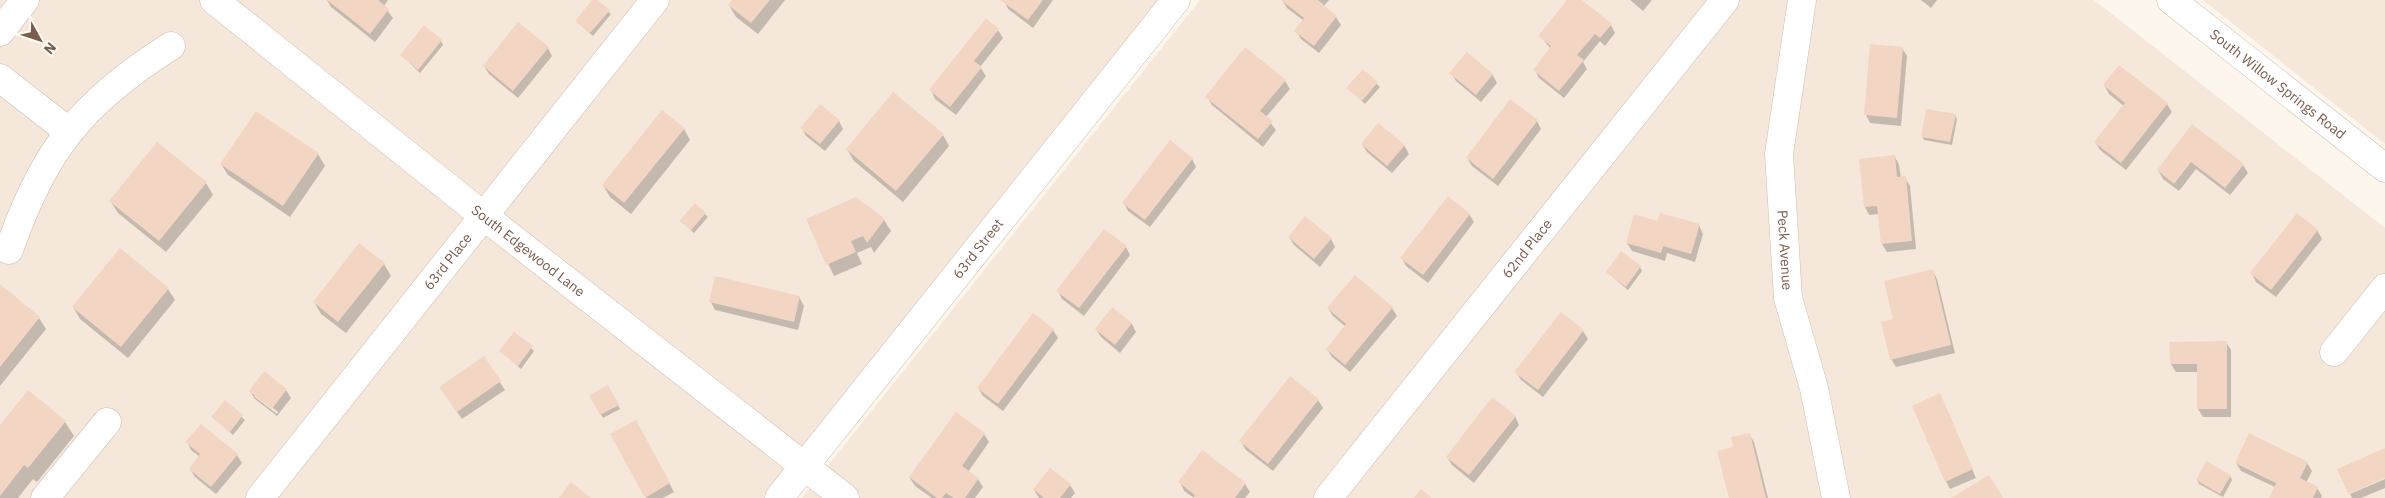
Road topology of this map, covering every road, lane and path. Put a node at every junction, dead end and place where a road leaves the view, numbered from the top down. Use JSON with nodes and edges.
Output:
{"nodes":[{"id":1,"x":25,"y":0,"type":"edge"},
{"id":2,"x":214,"y":0,"type":"edge"},
{"id":3,"x":655,"y":0,"type":"edge"},
{"id":4,"x":1176,"y":0,"type":"edge"},
{"id":5,"x":1725,"y":0,"type":"edge"},
{"id":6,"x":1802,"y":0,"type":"edge"},
{"id":7,"x":2172,"y":0,"type":"edge"},
{"id":8,"x":0,"y":32,"type":"edge"},
{"id":9,"x":171,"y":46,"type":"dead end"},
{"id":10,"x":0,"y":78,"type":"edge"},
{"id":11,"x":68,"y":131,"type":"junction"},
{"id":12,"x":2385,"y":168,"type":"edge"},
{"id":13,"x":485,"y":217,"type":"junction"},
{"id":14,"x":9,"y":250,"type":"dead end"},
{"id":15,"x":2385,"y":288,"type":"edge"},
{"id":16,"x":2334,"y":352,"type":"dead end"},
{"id":17,"x":107,"y":422,"type":"dead end"},
{"id":18,"x":804,"y":466,"type":"junction"},
{"id":19,"x":45,"y":498,"type":"edge"},
{"id":20,"x":260,"y":498,"type":"edge"},
{"id":21,"x":779,"y":498,"type":"edge"},
{"id":22,"x":846,"y":498,"type":"edge"},
{"id":23,"x":1328,"y":498,"type":"edge"},
{"id":24,"x":1836,"y":498,"type":"edge"}],
"edges":[{"from":1,"to":8,"type":"street"},
{"from":2,"to":13,"type":"street","name":"South Edgewood Lane"},
{"from":3,"to":13,"type":"street","name":"63rd Place"},
{"from":4,"to":18,"type":"street","name":"63rd Street"},
{"from":5,"to":23,"type":"street","name":"62nd Place"},
{"from":6,"to":24,"type":"street","name":"Peck Avenue"},
{"from":7,"to":12,"type":"street","name":"South Willow Springs Road"},
{"from":9,"to":11,"type":"street"},
{"from":10,"to":11,"type":"street"},
{"from":11,"to":14,"type":"street"},
{"from":13,"to":18,"type":"street","name":"South Edgewood Lane"},
{"from":13,"to":20,"type":"street","name":"63rd Place"},
{"from":15,"to":16,"type":"street"},
{"from":17,"to":19,"type":"street"},
{"from":18,"to":21,"type":"street","name":"63rd Street"},
{"from":18,"to":22,"type":"street","name":"South Edgewood Lane"}]}
